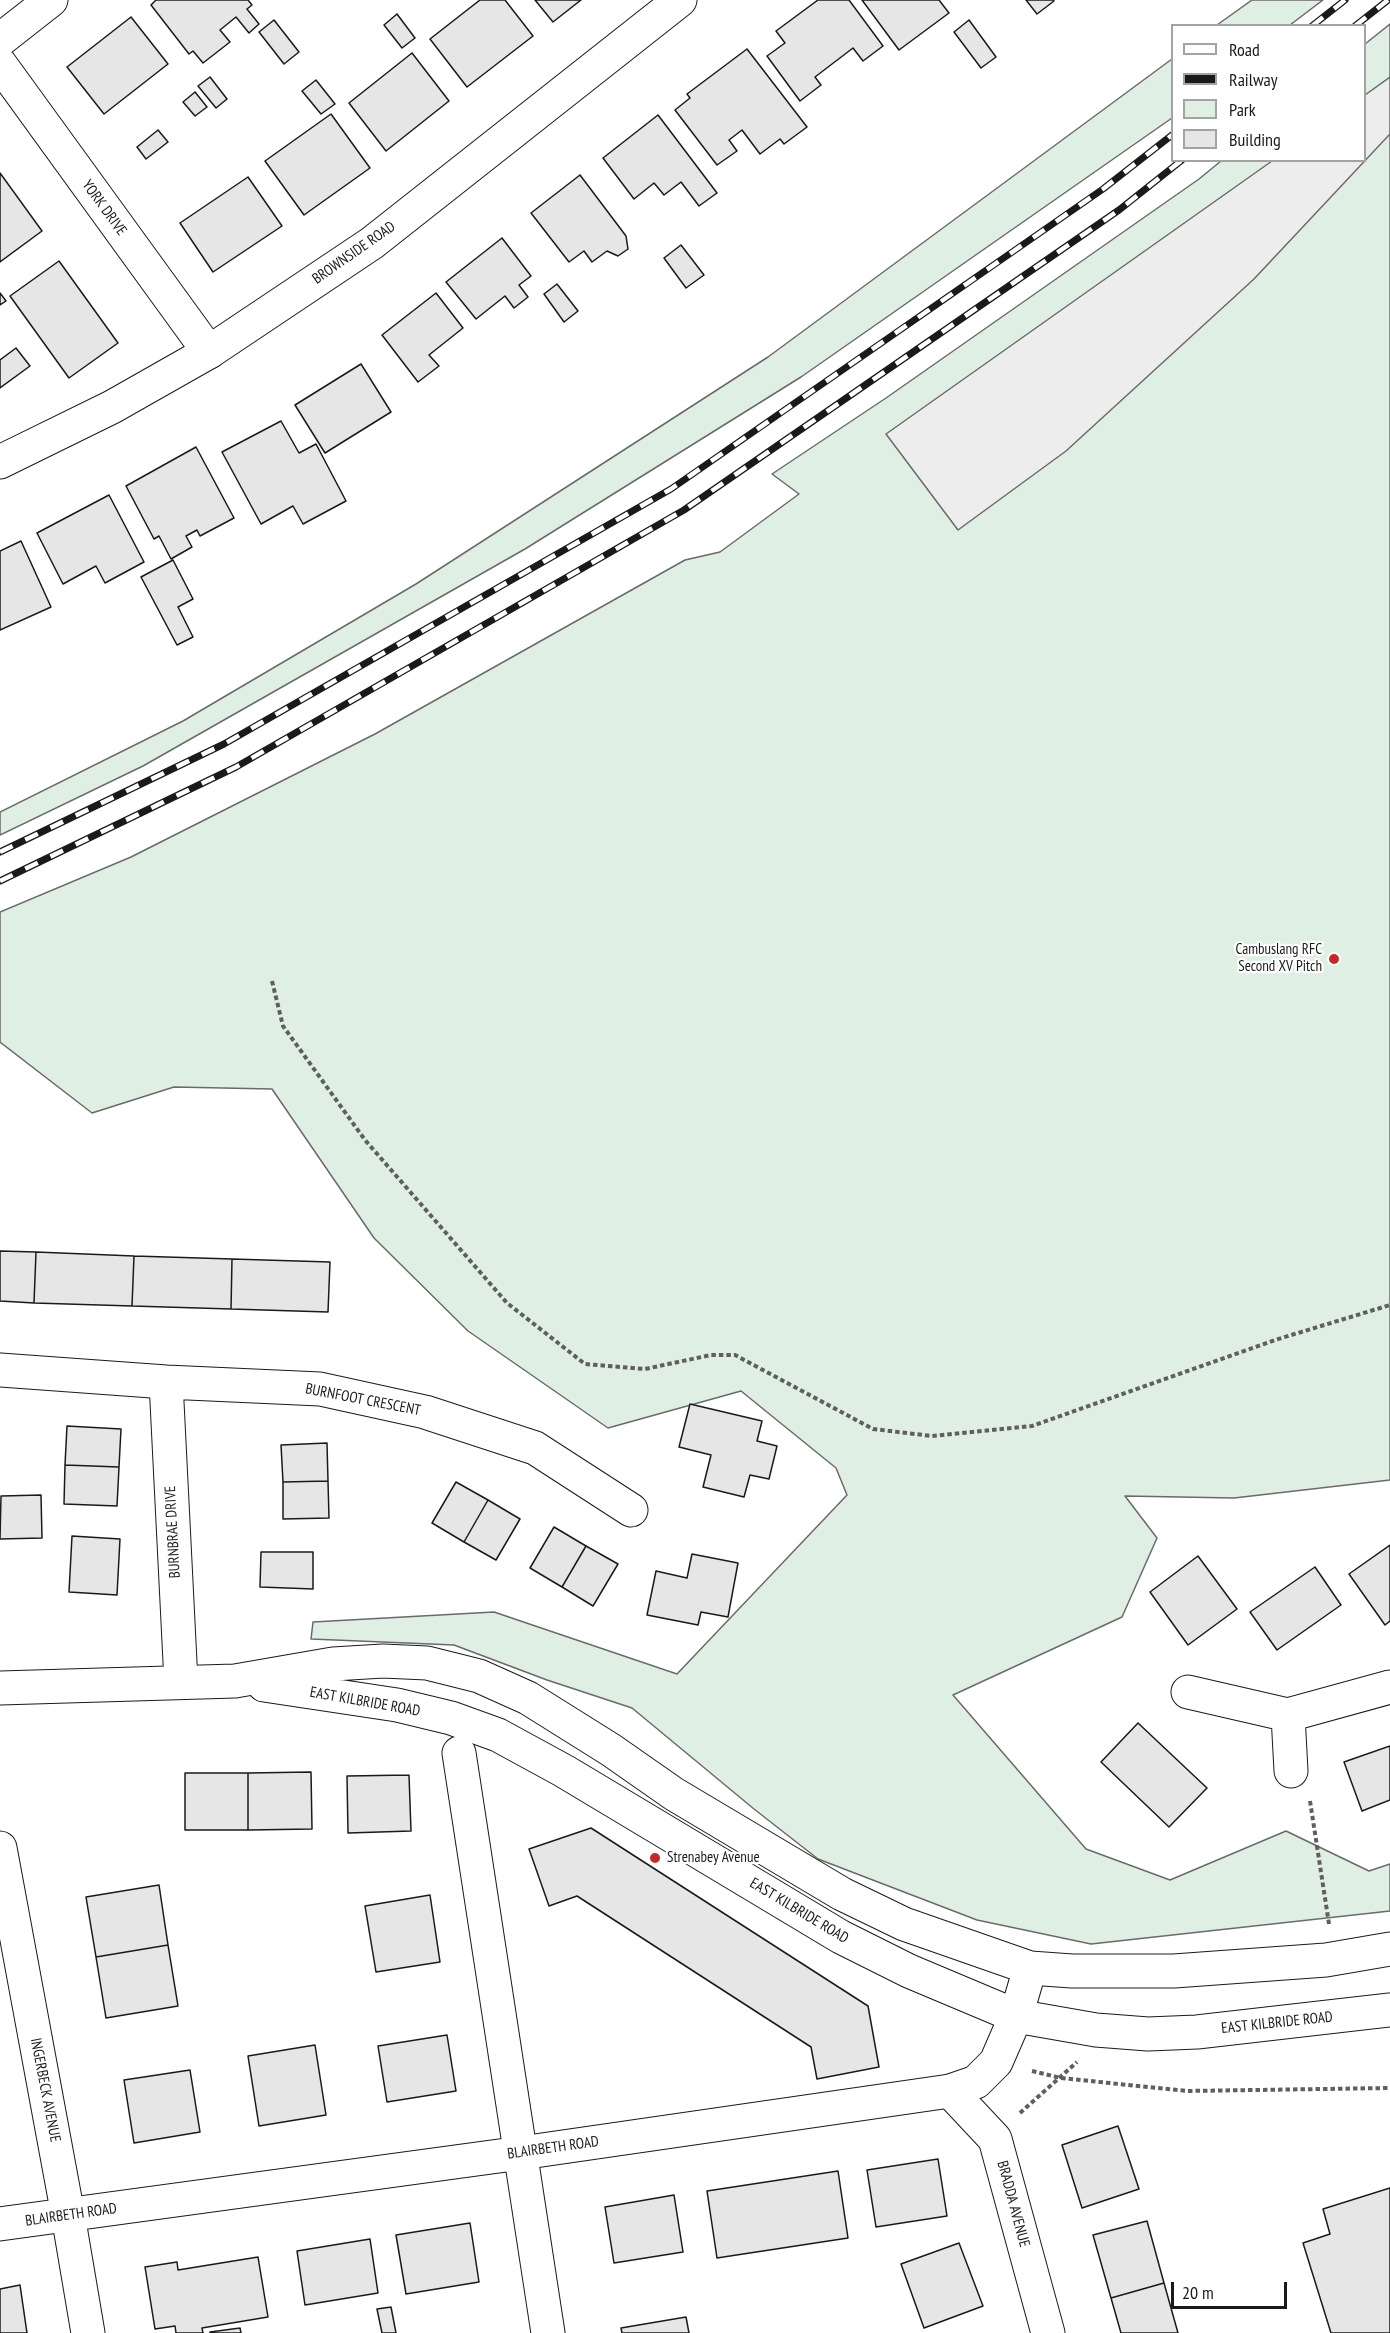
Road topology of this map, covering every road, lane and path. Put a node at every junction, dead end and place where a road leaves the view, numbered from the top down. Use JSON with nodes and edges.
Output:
{"nodes":[{"id":1,"x":51,"y":0,"type":"edge"},
{"id":2,"x":680,"y":0,"type":"edge"},
{"id":3,"x":0,"y":40,"type":"edge"},
{"id":4,"x":0,"y":64,"type":"edge"},
{"id":5,"x":209,"y":352,"type":"junction"},
{"id":6,"x":0,"y":462,"type":"edge"},
{"id":7,"x":272,"y":981,"type":"dead end"},
{"id":8,"x":1390,"y":1305,"type":"edge"},
{"id":9,"x":0,"y":1370,"type":"edge"},
{"id":10,"x":166,"y":1382,"type":"junction"},
{"id":11,"x":631,"y":1510,"type":"dead end"},
{"id":12,"x":235,"y":1681,"type":"junction"},
{"id":13,"x":181,"y":1682,"type":"junction"},
{"id":14,"x":1390,"y":1687,"type":"edge"},
{"id":15,"x":0,"y":1688,"type":"edge"},
{"id":16,"x":1188,"y":1692,"type":"dead end"},
{"id":17,"x":1288,"y":1715,"type":"junction"},
{"id":18,"x":459,"y":1753,"type":"dead end"},
{"id":19,"x":1291,"y":1771,"type":"dead end"},
{"id":20,"x":1312,"y":1817,"type":"dead end"},
{"id":21,"x":0,"y":1848,"type":"edge"},
{"id":22,"x":1330,"y":1932,"type":"dead end"},
{"id":23,"x":1390,"y":1949,"type":"edge"},
{"id":24,"x":1030,"y":1968,"type":"junction"},
{"id":25,"x":1390,"y":2010,"type":"edge"},
{"id":26,"x":1016,"y":2016,"type":"junction"},
{"id":27,"x":996,"y":2062,"type":"junction"},
{"id":28,"x":1390,"y":2088,"type":"edge"},
{"id":29,"x":950,"y":2091,"type":"junction"},
{"id":30,"x":521,"y":2153,"type":"junction"},
{"id":31,"x":68,"y":2215,"type":"junction"},
{"id":32,"x":0,"y":2224,"type":"edge"},
{"id":33,"x":88,"y":2333,"type":"edge"},
{"id":34,"x":548,"y":2333,"type":"edge"},
{"id":35,"x":1048,"y":2333,"type":"edge"}],
"edges":[{"from":1,"to":3,"type":"street"},
{"from":2,"to":5,"type":"street","name":"BROWNSIDE ROAD"},
{"from":4,"to":5,"type":"street","name":"YORK DRIVE"},
{"from":5,"to":6,"type":"street","name":"BROWNSIDE ROAD"},
{"from":7,"to":8,"type":"path"},
{"from":9,"to":10,"type":"street","name":"BURNFOOT CRESCENT"},
{"from":10,"to":11,"type":"street","name":"BURNFOOT CRESCENT"},
{"from":10,"to":13,"type":"street","name":"BURNBRAE DRIVE"},
{"from":12,"to":13,"type":"street","name":"EAST KILBRIDE ROAD"},
{"from":12,"to":24,"type":"street","name":"EAST KILBRIDE ROAD"},
{"from":12,"to":26,"type":"street","name":"EAST KILBRIDE ROAD"},
{"from":13,"to":15,"type":"street","name":"EAST KILBRIDE ROAD"},
{"from":14,"to":17,"type":"street"},
{"from":16,"to":17,"type":"street"},
{"from":17,"to":19,"type":"street"},
{"from":18,"to":30,"type":"street"},
{"from":20,"to":22,"type":"path"},
{"from":21,"to":31,"type":"street","name":"INGERBECK AVENUE"},
{"from":23,"to":24,"type":"street","name":"EAST KILBRIDE ROAD"},
{"from":24,"to":26,"type":"street","name":"BLAIRBETH ROAD"},
{"from":25,"to":26,"type":"street","name":"EAST KILBRIDE ROAD"},
{"from":26,"to":27,"type":"street","name":"BLAIRBETH ROAD"},
{"from":27,"to":28,"type":"path"},
{"from":27,"to":29,"type":"street","name":"BLAIRBETH ROAD"},
{"from":29,"to":30,"type":"street","name":"BLAIRBETH ROAD"},
{"from":29,"to":35,"type":"street","name":"BRADDA AVENUE"},
{"from":30,"to":31,"type":"street","name":"BLAIRBETH ROAD"},
{"from":30,"to":34,"type":"street"},
{"from":31,"to":32,"type":"street","name":"BLAIRBETH ROAD"},
{"from":31,"to":33,"type":"street","name":"INGERBECK AVENUE"}]}
